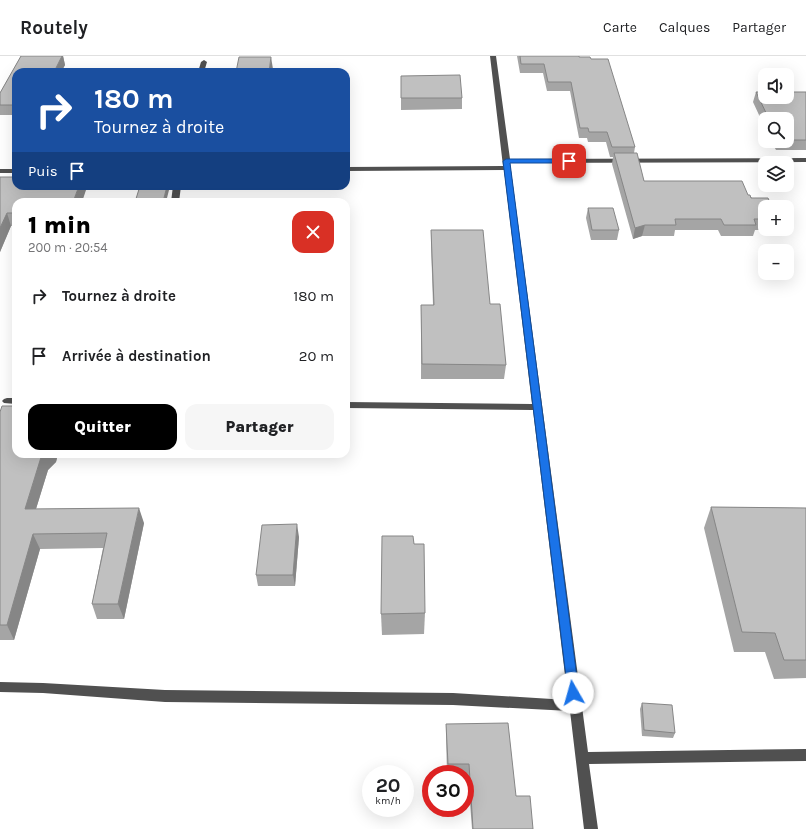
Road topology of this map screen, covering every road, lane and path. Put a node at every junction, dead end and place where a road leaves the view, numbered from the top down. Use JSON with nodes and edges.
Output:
{"nodes":[{"id":1,"x":493,"y":56,"type":"edge"},
{"id":2,"x":204,"y":62,"type":"dead end"},
{"id":3,"x":202,"y":68,"type":"edge"},
{"id":4,"x":806,"y":160,"type":"edge"},
{"id":5,"x":506,"y":164,"type":"junction"},
{"id":6,"x":350,"y":169,"type":"edge"},
{"id":7,"x":0,"y":171,"type":"edge"},
{"id":8,"x":12,"y":171,"type":"edge"},
{"id":9,"x":350,"y":405,"type":"edge"},
{"id":10,"x":538,"y":407,"type":"junction"},
{"id":11,"x":0,"y":687,"type":"edge"},
{"id":12,"x":575,"y":706,"type":"junction"},
{"id":13,"x":806,"y":755,"type":"edge"},
{"id":14,"x":582,"y":758,"type":"junction"},
{"id":15,"x":591,"y":829,"type":"edge"}],
"edges":[{"from":1,"to":5,"type":"street"},
{"from":2,"to":3,"type":"street"},
{"from":4,"to":5,"type":"street"},
{"from":5,"to":6,"type":"street"},
{"from":5,"to":10,"type":"street"},
{"from":7,"to":8,"type":"street"},
{"from":9,"to":10,"type":"street"},
{"from":10,"to":12,"type":"street"},
{"from":11,"to":12,"type":"street"},
{"from":12,"to":14,"type":"street"},
{"from":13,"to":14,"type":"street"},
{"from":14,"to":15,"type":"street"}]}
